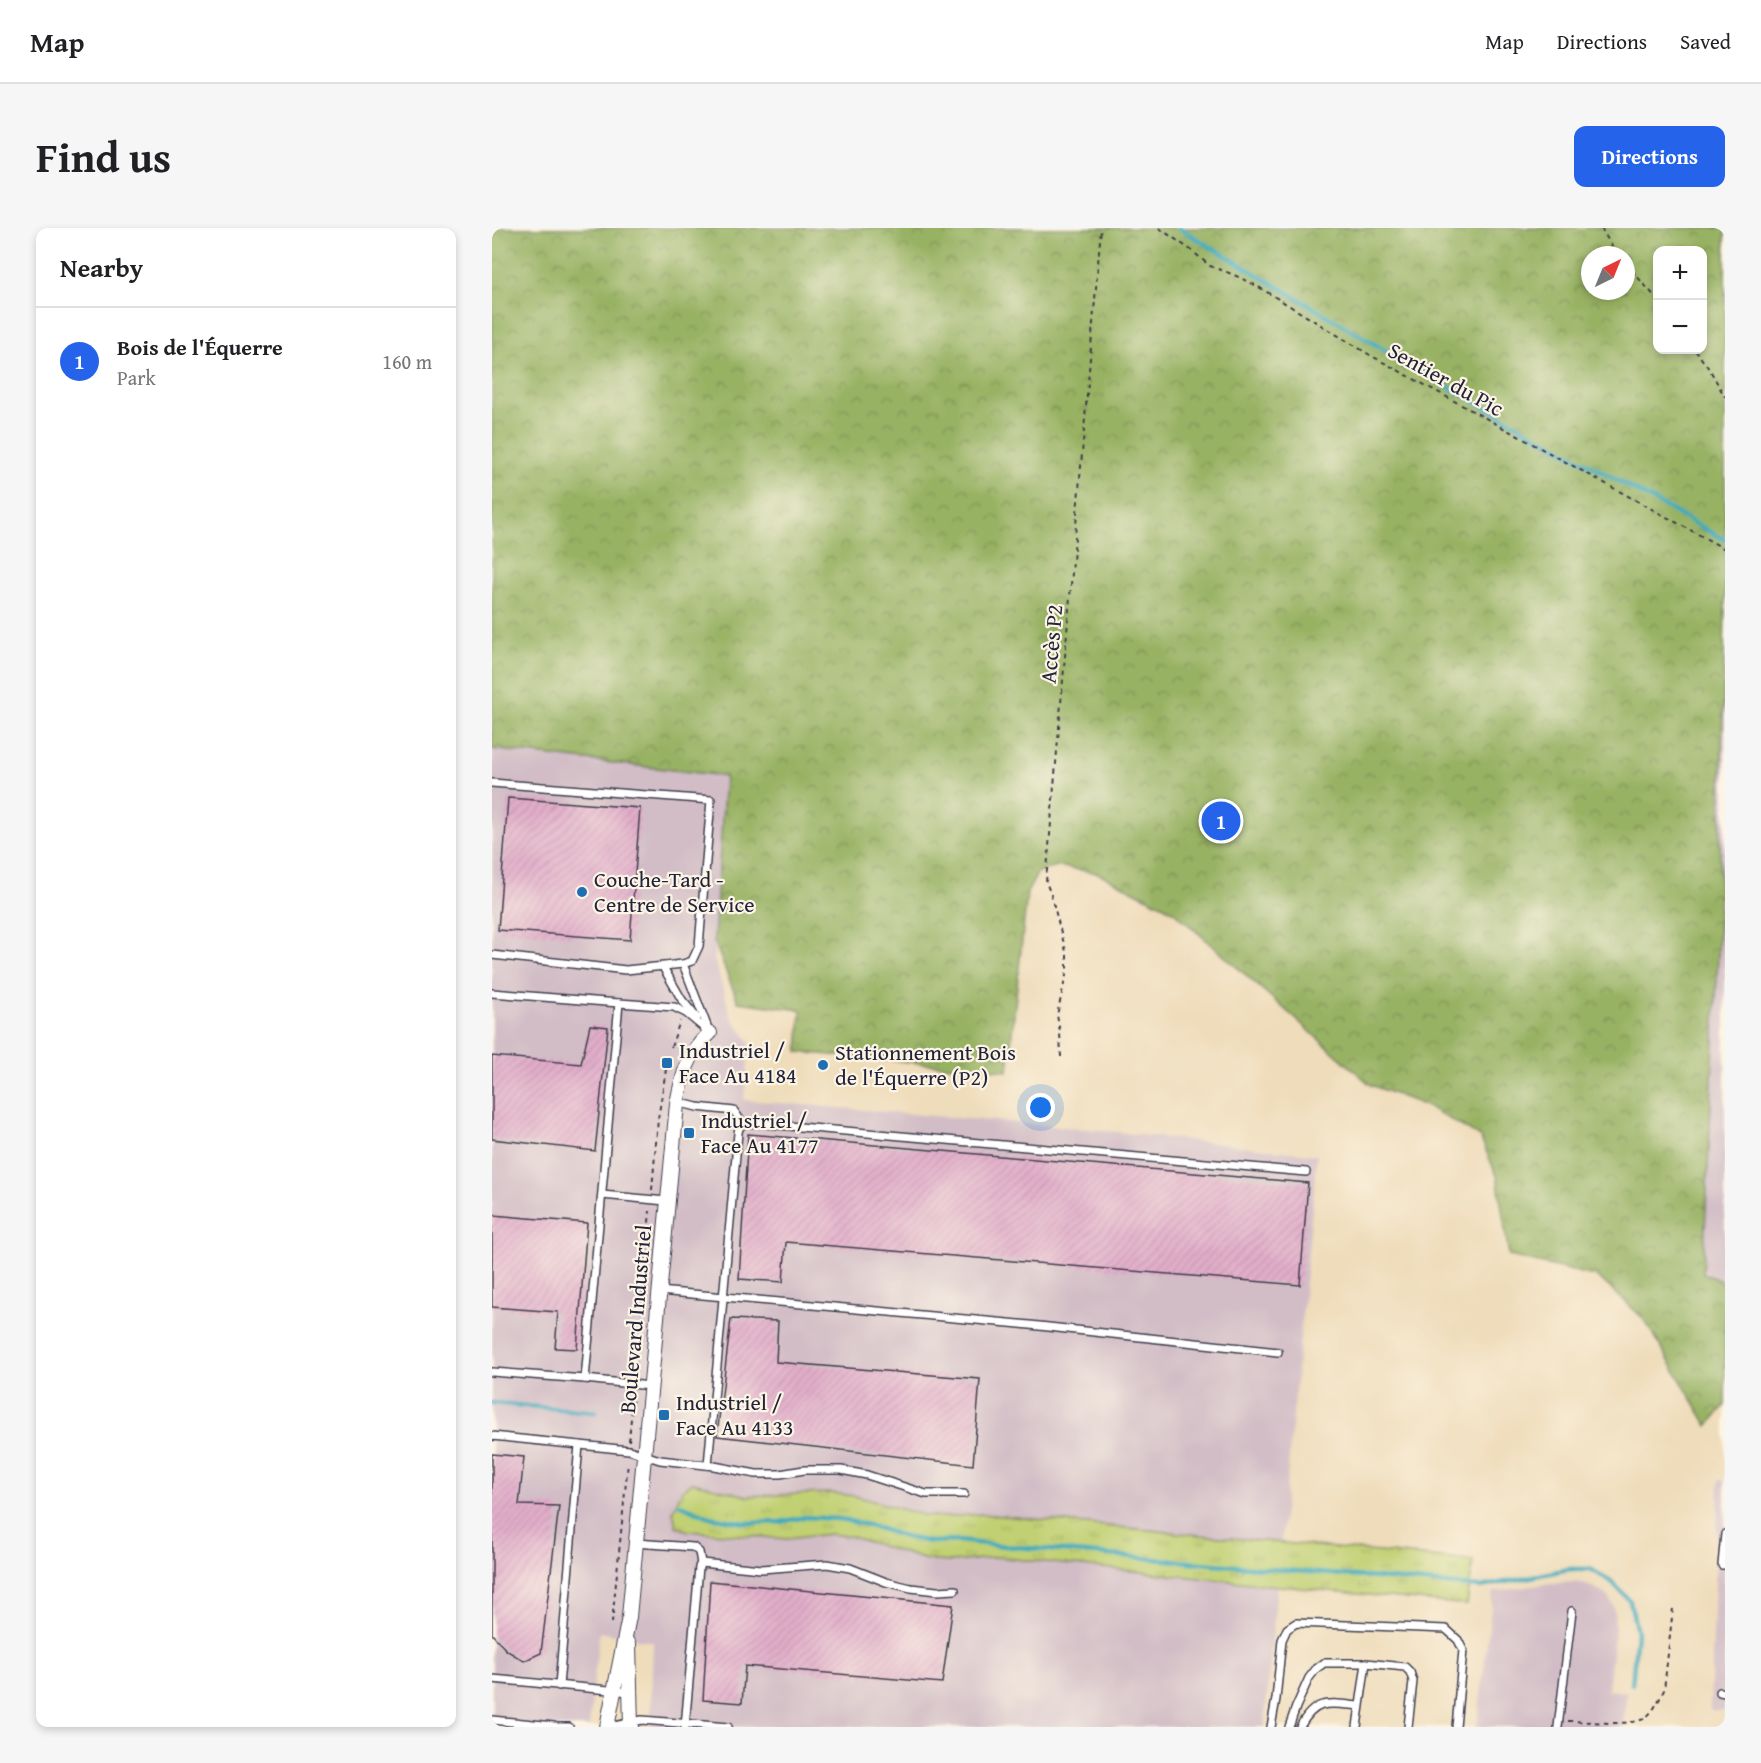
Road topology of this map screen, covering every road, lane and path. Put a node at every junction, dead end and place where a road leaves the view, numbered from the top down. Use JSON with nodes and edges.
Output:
{"nodes":[{"id":1,"x":1101,"y":228,"type":"edge"},
{"id":2,"x":1159,"y":228,"type":"edge"},
{"id":3,"x":1601,"y":228,"type":"edge"},
{"id":4,"x":1612,"y":246,"type":"edge"},
{"id":5,"x":1635,"y":274,"type":"edge"},
{"id":6,"x":1653,"y":294,"type":"edge"},
{"id":7,"x":1698,"y":354,"type":"edge"},
{"id":8,"x":1725,"y":396,"type":"edge"},
{"id":9,"x":1725,"y":549,"type":"edge"},
{"id":10,"x":492,"y":783,"type":"edge"},
{"id":11,"x":492,"y":955,"type":"edge"},
{"id":12,"x":683,"y":964,"type":"junction"},
{"id":13,"x":663,"y":967,"type":"junction"},
{"id":14,"x":492,"y":993,"type":"edge"},
{"id":15,"x":619,"y":1003,"type":"junction"},
{"id":16,"x":676,"y":1029,"type":"dead end"},
{"id":17,"x":710,"y":1033,"type":"junction"},
{"id":18,"x":671,"y":1047,"type":"dead end"},
{"id":19,"x":1061,"y":1057,"type":"dead end"},
{"id":20,"x":677,"y":1102,"type":"junction"},
{"id":21,"x":743,"y":1124,"type":"junction"},
{"id":22,"x":1306,"y":1172,"type":"dead end"},
{"id":23,"x":602,"y":1195,"type":"junction"},
{"id":24,"x":666,"y":1201,"type":"junction"},
{"id":25,"x":658,"y":1291,"type":"junction"},
{"id":26,"x":723,"y":1298,"type":"junction"},
{"id":27,"x":1278,"y":1353,"type":"dead end"},
{"id":28,"x":492,"y":1372,"type":"edge"},
{"id":29,"x":585,"y":1379,"type":"junction"},
{"id":30,"x":650,"y":1386,"type":"junction"},
{"id":31,"x":492,"y":1436,"type":"edge"},
{"id":32,"x":579,"y":1445,"type":"junction"},
{"id":33,"x":644,"y":1455,"type":"junction"},
{"id":34,"x":708,"y":1465,"type":"junction"},
{"id":35,"x":964,"y":1494,"type":"dead end"},
{"id":36,"x":1725,"y":1534,"type":"edge"},
{"id":37,"x":635,"y":1543,"type":"junction"},
{"id":38,"x":701,"y":1563,"type":"junction"},
{"id":39,"x":1725,"y":1565,"type":"edge"},
{"id":40,"x":955,"y":1590,"type":"dead end"},
{"id":41,"x":1673,"y":1608,"type":"dead end"},
{"id":42,"x":1572,"y":1611,"type":"dead end"},
{"id":43,"x":629,"y":1617,"type":"junction"},
{"id":44,"x":1366,"y":1663,"type":"junction"},
{"id":45,"x":492,"y":1679,"type":"edge"},
{"id":46,"x":559,"y":1686,"type":"junction"},
{"id":47,"x":614,"y":1691,"type":"junction"},
{"id":48,"x":630,"y":1692,"type":"junction"},
{"id":49,"x":1359,"y":1706,"type":"junction"},
{"id":50,"x":492,"y":1720,"type":"edge"},
{"id":51,"x":1559,"y":1724,"type":"edge"},
{"id":52,"x":631,"y":1725,"type":"edge"},
{"id":53,"x":685,"y":1725,"type":"edge"},
{"id":54,"x":554,"y":1726,"type":"edge"},
{"id":55,"x":569,"y":1727,"type":"edge"},
{"id":56,"x":608,"y":1727,"type":"edge"},
{"id":57,"x":728,"y":1727,"type":"edge"},
{"id":58,"x":1271,"y":1727,"type":"edge"},
{"id":59,"x":1289,"y":1727,"type":"edge"},
{"id":60,"x":1300,"y":1727,"type":"edge"},
{"id":61,"x":1357,"y":1727,"type":"edge"},
{"id":62,"x":1408,"y":1727,"type":"edge"},
{"id":63,"x":1456,"y":1727,"type":"edge"}],
"edges":[{"from":1,"to":19,"type":"path","name":"Accès P2"},
{"from":2,"to":9,"type":"path","name":"Sentier du Pic"},
{"from":3,"to":4,"type":"path"},
{"from":5,"to":6,"type":"path"},
{"from":7,"to":8,"type":"path"},
{"from":10,"to":12,"type":"lane"},
{"from":11,"to":13,"type":"lane"},
{"from":12,"to":13,"type":"lane"},
{"from":12,"to":17,"type":"lane"},
{"from":13,"to":17,"type":"lane"},
{"from":14,"to":15,"type":"lane"},
{"from":15,"to":17,"type":"lane"},
{"from":15,"to":23,"type":"lane"},
{"from":16,"to":18,"type":"path"},
{"from":17,"to":20,"type":"street","name":"Boulevard Industriel"},
{"from":20,"to":21,"type":"lane"},
{"from":20,"to":24,"type":"street","name":"Boulevard Industriel"},
{"from":21,"to":22,"type":"lane"},
{"from":21,"to":26,"type":"lane"},
{"from":23,"to":24,"type":"lane"},
{"from":23,"to":29,"type":"lane"},
{"from":24,"to":25,"type":"street","name":"Boulevard Industriel"},
{"from":25,"to":26,"type":"lane"},
{"from":25,"to":30,"type":"street","name":"Boulevard Industriel"},
{"from":26,"to":27,"type":"lane"},
{"from":26,"to":34,"type":"lane"},
{"from":28,"to":29,"type":"lane"},
{"from":29,"to":30,"type":"lane"},
{"from":30,"to":33,"type":"street","name":"Boulevard Industriel"},
{"from":31,"to":32,"type":"lane"},
{"from":32,"to":33,"type":"lane"},
{"from":32,"to":46,"type":"lane"},
{"from":33,"to":34,"type":"lane"},
{"from":33,"to":37,"type":"street","name":"Boulevard Industriel"},
{"from":34,"to":35,"type":"lane"},
{"from":36,"to":39,"type":"lane"},
{"from":37,"to":38,"type":"lane"},
{"from":37,"to":43,"type":"street","name":"Boulevard Industriel"},
{"from":38,"to":40,"type":"lane"},
{"from":38,"to":53,"type":"lane"},
{"from":41,"to":51,"type":"path"},
{"from":42,"to":51,"type":"lane"},
{"from":43,"to":47,"type":"street","name":"Boulevard Industriel"},
{"from":43,"to":48,"type":"street","name":"Boulevard Industriel"},
{"from":44,"to":49,"type":"lane"},
{"from":44,"to":59,"type":"lane"},
{"from":44,"to":62,"type":"lane"},
{"from":45,"to":46,"type":"lane"},
{"from":46,"to":47,"type":"lane"},
{"from":47,"to":48,"type":"lane"},
{"from":47,"to":56,"type":"street","name":"Boulevard Industriel"},
{"from":48,"to":52,"type":"street","name":"Boulevard Industriel"},
{"from":49,"to":60,"type":"lane"},
{"from":49,"to":61,"type":"lane"},
{"from":50,"to":54,"type":"lane"},
{"from":52,"to":53,"type":"lane"},
{"from":52,"to":56,"type":"lane"},
{"from":53,"to":57,"type":"lane"},
{"from":54,"to":55,"type":"lane"},
{"from":58,"to":63,"type":"lane"}]}
